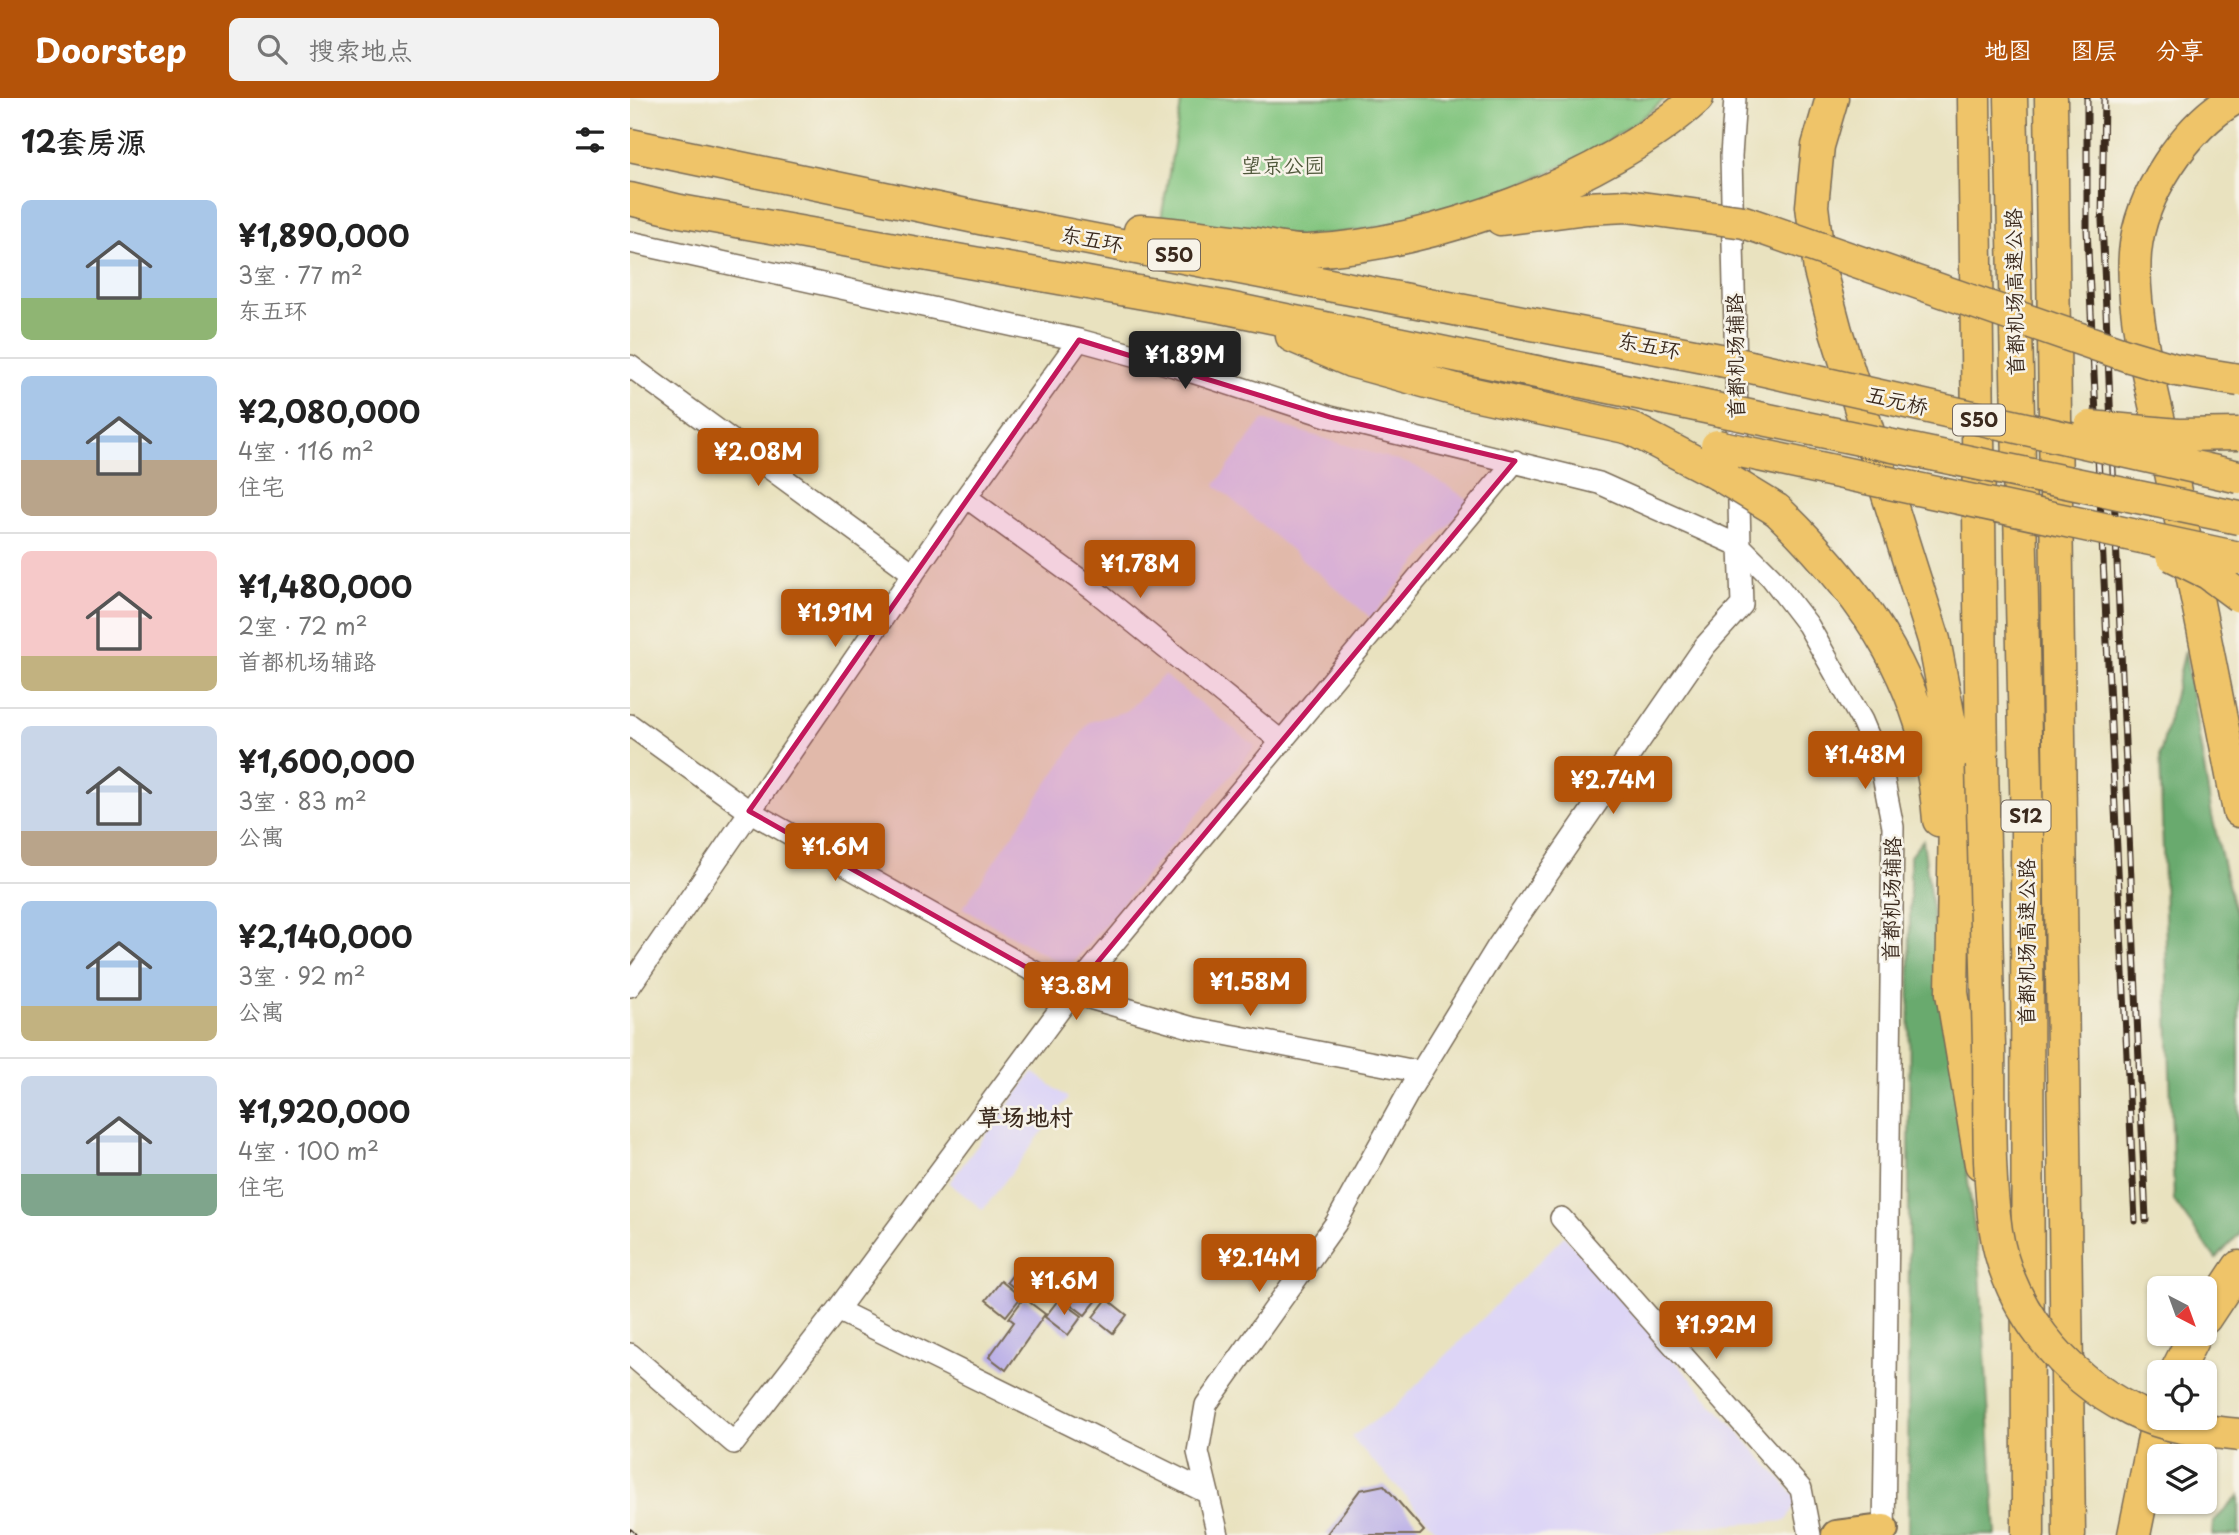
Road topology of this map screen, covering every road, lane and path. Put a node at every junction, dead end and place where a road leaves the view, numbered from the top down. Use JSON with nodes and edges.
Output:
{"nodes":[{"id":1,"x":1698,"y":98,"type":"edge"},
{"id":2,"x":1735,"y":98,"type":"edge"},
{"id":3,"x":1832,"y":98,"type":"edge"},
{"id":4,"x":1974,"y":98,"type":"edge"},
{"id":5,"x":2011,"y":98,"type":"edge"},
{"id":6,"x":2051,"y":98,"type":"edge"},
{"id":7,"x":2235,"y":98,"type":"edge"},
{"id":8,"x":630,"y":145,"type":"edge"},
{"id":9,"x":630,"y":199,"type":"edge"},
{"id":10,"x":985,"y":219,"type":"junction"},
{"id":11,"x":1449,"y":225,"type":"junction"},
{"id":12,"x":630,"y":242,"type":"edge"},
{"id":13,"x":1223,"y":307,"type":"junction"},
{"id":14,"x":1079,"y":340,"type":"junction"},
{"id":15,"x":1720,"y":359,"type":"joint"},
{"id":16,"x":630,"y":366,"type":"edge"},
{"id":17,"x":2239,"y":380,"type":"edge"},
{"id":18,"x":1961,"y":416,"type":"junction"},
{"id":19,"x":2239,"y":434,"type":"edge"},
{"id":20,"x":1718,"y":460,"type":"junction"},
{"id":21,"x":1515,"y":461,"type":"junction"},
{"id":22,"x":2239,"y":477,"type":"edge"},
{"id":23,"x":966,"y":497,"type":"junction"},
{"id":24,"x":2239,"y":518,"type":"edge"},
{"id":25,"x":2127,"y":532,"type":"junction"},
{"id":26,"x":1740,"y":546,"type":"junction"},
{"id":27,"x":2239,"y":558,"type":"edge"},
{"id":28,"x":913,"y":573,"type":"junction"},
{"id":29,"x":2239,"y":596,"type":"edge"},
{"id":30,"x":630,"y":725,"type":"edge"},
{"id":31,"x":1282,"y":742,"type":"junction"},
{"id":32,"x":749,"y":811,"type":"junction"},
{"id":33,"x":2239,"y":811,"type":"edge"},
{"id":34,"x":630,"y":985,"type":"edge"},
{"id":35,"x":1072,"y":993,"type":"junction"},
{"id":36,"x":1952,"y":993,"type":"junction"},
{"id":37,"x":1421,"y":1072,"type":"junction"},
{"id":38,"x":1561,"y":1218,"type":"dead end"},
{"id":39,"x":2239,"y":1268,"type":"edge"},
{"id":40,"x":2217,"y":1300,"type":"edge"},
{"id":41,"x":837,"y":1310,"type":"junction"},
{"id":42,"x":630,"y":1354,"type":"edge"},
{"id":43,"x":2155,"y":1430,"type":"edge"},
{"id":44,"x":2239,"y":1435,"type":"edge"},
{"id":45,"x":2027,"y":1439,"type":"junction"},
{"id":46,"x":1208,"y":1493,"type":"junction"},
{"id":47,"x":1884,"y":1532,"type":"edge"},
{"id":48,"x":1218,"y":1535,"type":"edge"},
{"id":49,"x":1810,"y":1535,"type":"edge"},
{"id":50,"x":1836,"y":1535,"type":"edge"},
{"id":51,"x":2028,"y":1535,"type":"edge"},
{"id":52,"x":2069,"y":1535,"type":"edge"},
{"id":53,"x":2134,"y":1535,"type":"edge"}],
"edges":[{"from":1,"to":11,"type":"highway"},
{"from":2,"to":26,"type":"street","name":"首都机场辅路"},
{"from":3,"to":36,"type":"highway"},
{"from":4,"to":44,"type":"highway","bridge":true},
{"from":5,"to":45,"type":"highway","name":"首都机场高速公路","number":"S12"},
{"from":6,"to":52,"type":"highway","name":"首都机场高速公路","number":"S12"},
{"from":7,"to":33,"type":"highway"},
{"from":8,"to":10,"type":"highway","name":"东五环","number":"S50"},
{"from":9,"to":13,"type":"highway","name":"东五环","number":"S50"},
{"from":10,"to":11,"type":"highway"},
{"from":10,"to":15,"type":"highway","name":"东五环","number":"S50"},
{"from":11,"to":17,"type":"highway","bridge":true},
{"from":12,"to":14,"type":"street"},
{"from":13,"to":20,"type":"highway"},
{"from":13,"to":24,"type":"highway","name":"东五环","number":"S50","bridge":true},
{"from":14,"to":21,"type":"street"},
{"from":14,"to":23,"type":"street"},
{"from":15,"to":18,"type":"highway","name":"五元桥","number":"S50","bridge":true},
{"from":16,"to":28,"type":"street"},
{"from":18,"to":19,"type":"highway","bridge":true},
{"from":18,"to":22,"type":"highway","name":"五元桥","number":"S50","bridge":true},
{"from":20,"to":25,"type":"highway","bridge":true},
{"from":20,"to":36,"type":"highway","bridge":true},
{"from":21,"to":26,"type":"street"},
{"from":21,"to":31,"type":"street"},
{"from":23,"to":28,"type":"street"},
{"from":23,"to":31,"type":"street"},
{"from":25,"to":27,"type":"highway","bridge":true},
{"from":25,"to":29,"type":"highway","bridge":true},
{"from":26,"to":37,"type":"street"},
{"from":26,"to":47,"type":"street","name":"首都机场辅路"},
{"from":28,"to":32,"type":"street"},
{"from":30,"to":32,"type":"street"},
{"from":31,"to":35,"type":"street"},
{"from":32,"to":34,"type":"street"},
{"from":32,"to":35,"type":"street"},
{"from":35,"to":37,"type":"street"},
{"from":35,"to":41,"type":"street"},
{"from":36,"to":45,"type":"highway"},
{"from":37,"to":46,"type":"street"},
{"from":38,"to":49,"type":"street"},
{"from":39,"to":40,"type":"highway"},
{"from":41,"to":42,"type":"street"},
{"from":41,"to":46,"type":"street"},
{"from":43,"to":53,"type":"highway"},
{"from":45,"to":51,"type":"highway","name":"首都机场高速公路","number":"S12"},
{"from":46,"to":48,"type":"street"},
{"from":47,"to":50,"type":"main road"}]}
